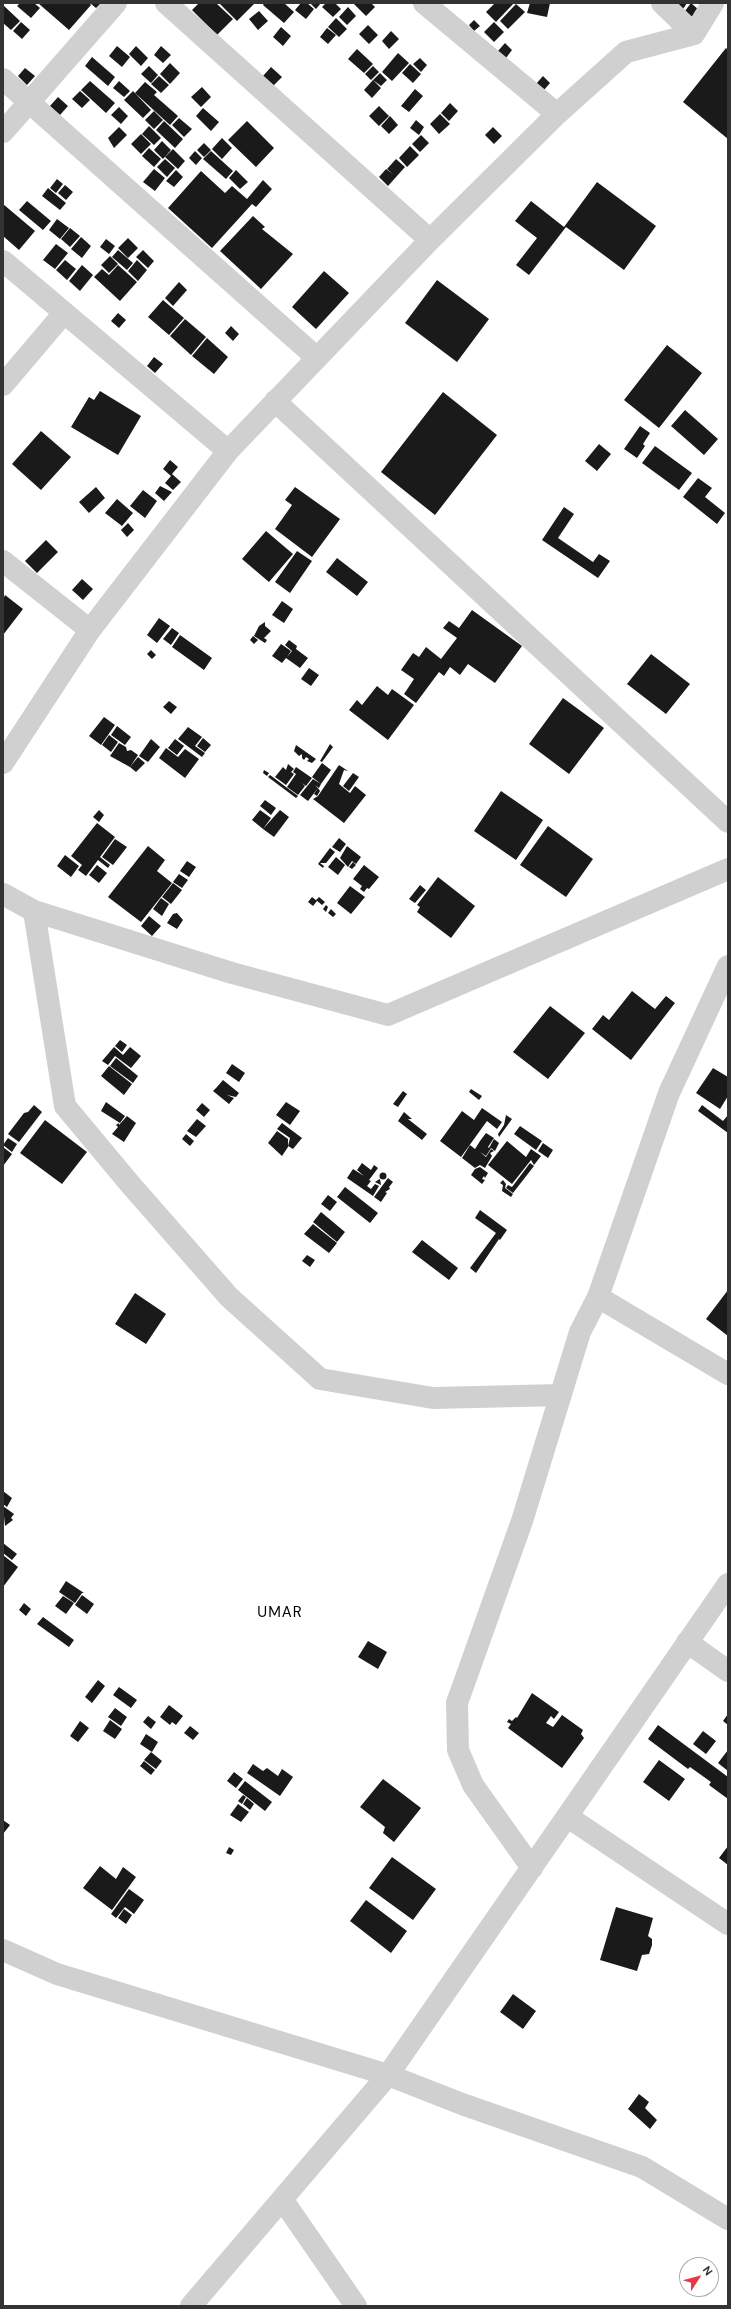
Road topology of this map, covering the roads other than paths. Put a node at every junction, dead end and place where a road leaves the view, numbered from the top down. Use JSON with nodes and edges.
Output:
{"nodes":[{"id":1,"x":116,"y":3,"type":"edge"},
{"id":2,"x":166,"y":3,"type":"edge"},
{"id":3,"x":424,"y":3,"type":"edge"},
{"id":4,"x":662,"y":3,"type":"edge"},
{"id":5,"x":712,"y":3,"type":"edge"},
{"id":6,"x":694,"y":34,"type":"junction"},
{"id":7,"x":3,"y":79,"type":"edge"},
{"id":8,"x":28,"y":102,"type":"junction"},
{"id":9,"x":557,"y":114,"type":"junction"},
{"id":10,"x":3,"y":132,"type":"edge"},
{"id":11,"x":430,"y":240,"type":"junction"},
{"id":12,"x":3,"y":261,"type":"edge"},
{"id":13,"x":64,"y":314,"type":"junction"},
{"id":14,"x":317,"y":358,"type":"junction"},
{"id":15,"x":3,"y":385,"type":"edge"},
{"id":16,"x":274,"y":401,"type":"junction"},
{"id":17,"x":228,"y":450,"type":"junction"},
{"id":18,"x":3,"y":561,"type":"edge"},
{"id":19,"x":90,"y":630,"type":"junction"},
{"id":20,"x":3,"y":763,"type":"edge"},
{"id":21,"x":728,"y":822,"type":"edge"},
{"id":22,"x":728,"y":869,"type":"edge"},
{"id":23,"x":3,"y":894,"type":"edge"},
{"id":24,"x":34,"y":911,"type":"junction"},
{"id":25,"x":728,"y":966,"type":"edge"},
{"id":26,"x":598,"y":1298,"type":"junction"},
{"id":27,"x":728,"y":1374,"type":"edge"},
{"id":28,"x":561,"y":1396,"type":"junction"},
{"id":29,"x":728,"y":1584,"type":"edge"},
{"id":30,"x":687,"y":1642,"type":"junction"},
{"id":31,"x":728,"y":1671,"type":"edge"},
{"id":32,"x":568,"y":1817,"type":"junction"},
{"id":33,"x":532,"y":1868,"type":"junction"},
{"id":34,"x":728,"y":1924,"type":"edge"},
{"id":35,"x":3,"y":1950,"type":"edge"},
{"id":36,"x":388,"y":2075,"type":"junction"},
{"id":37,"x":282,"y":2199,"type":"junction"},
{"id":38,"x":728,"y":2219,"type":"edge"},
{"id":39,"x":191,"y":2306,"type":"edge"},
{"id":40,"x":356,"y":2306,"type":"edge"}],
"edges":[{"from":1,"to":8,"type":"street"},
{"from":2,"to":11,"type":"street"},
{"from":3,"to":9,"type":"street"},
{"from":4,"to":6,"type":"street"},
{"from":5,"to":6,"type":"street"},
{"from":6,"to":9,"type":"street"},
{"from":7,"to":8,"type":"street"},
{"from":8,"to":10,"type":"street"},
{"from":8,"to":14,"type":"street"},
{"from":9,"to":11,"type":"street"},
{"from":11,"to":14,"type":"street"},
{"from":12,"to":13,"type":"street"},
{"from":13,"to":15,"type":"street"},
{"from":13,"to":17,"type":"street"},
{"from":14,"to":16,"type":"street"},
{"from":16,"to":17,"type":"street"},
{"from":16,"to":21,"type":"street"},
{"from":17,"to":19,"type":"street"},
{"from":18,"to":19,"type":"street"},
{"from":19,"to":20,"type":"street"},
{"from":22,"to":24,"type":"street"},
{"from":23,"to":24,"type":"street"},
{"from":24,"to":28,"type":"street"},
{"from":25,"to":26,"type":"street"},
{"from":26,"to":27,"type":"street"},
{"from":26,"to":28,"type":"street"},
{"from":28,"to":33,"type":"street"},
{"from":29,"to":30,"type":"street"},
{"from":30,"to":31,"type":"street"},
{"from":30,"to":32,"type":"street"},
{"from":32,"to":33,"type":"street"},
{"from":32,"to":34,"type":"street"},
{"from":33,"to":36,"type":"street"},
{"from":35,"to":36,"type":"street"},
{"from":36,"to":37,"type":"street"},
{"from":36,"to":38,"type":"street"},
{"from":37,"to":39,"type":"street"},
{"from":37,"to":40,"type":"street"}]}
